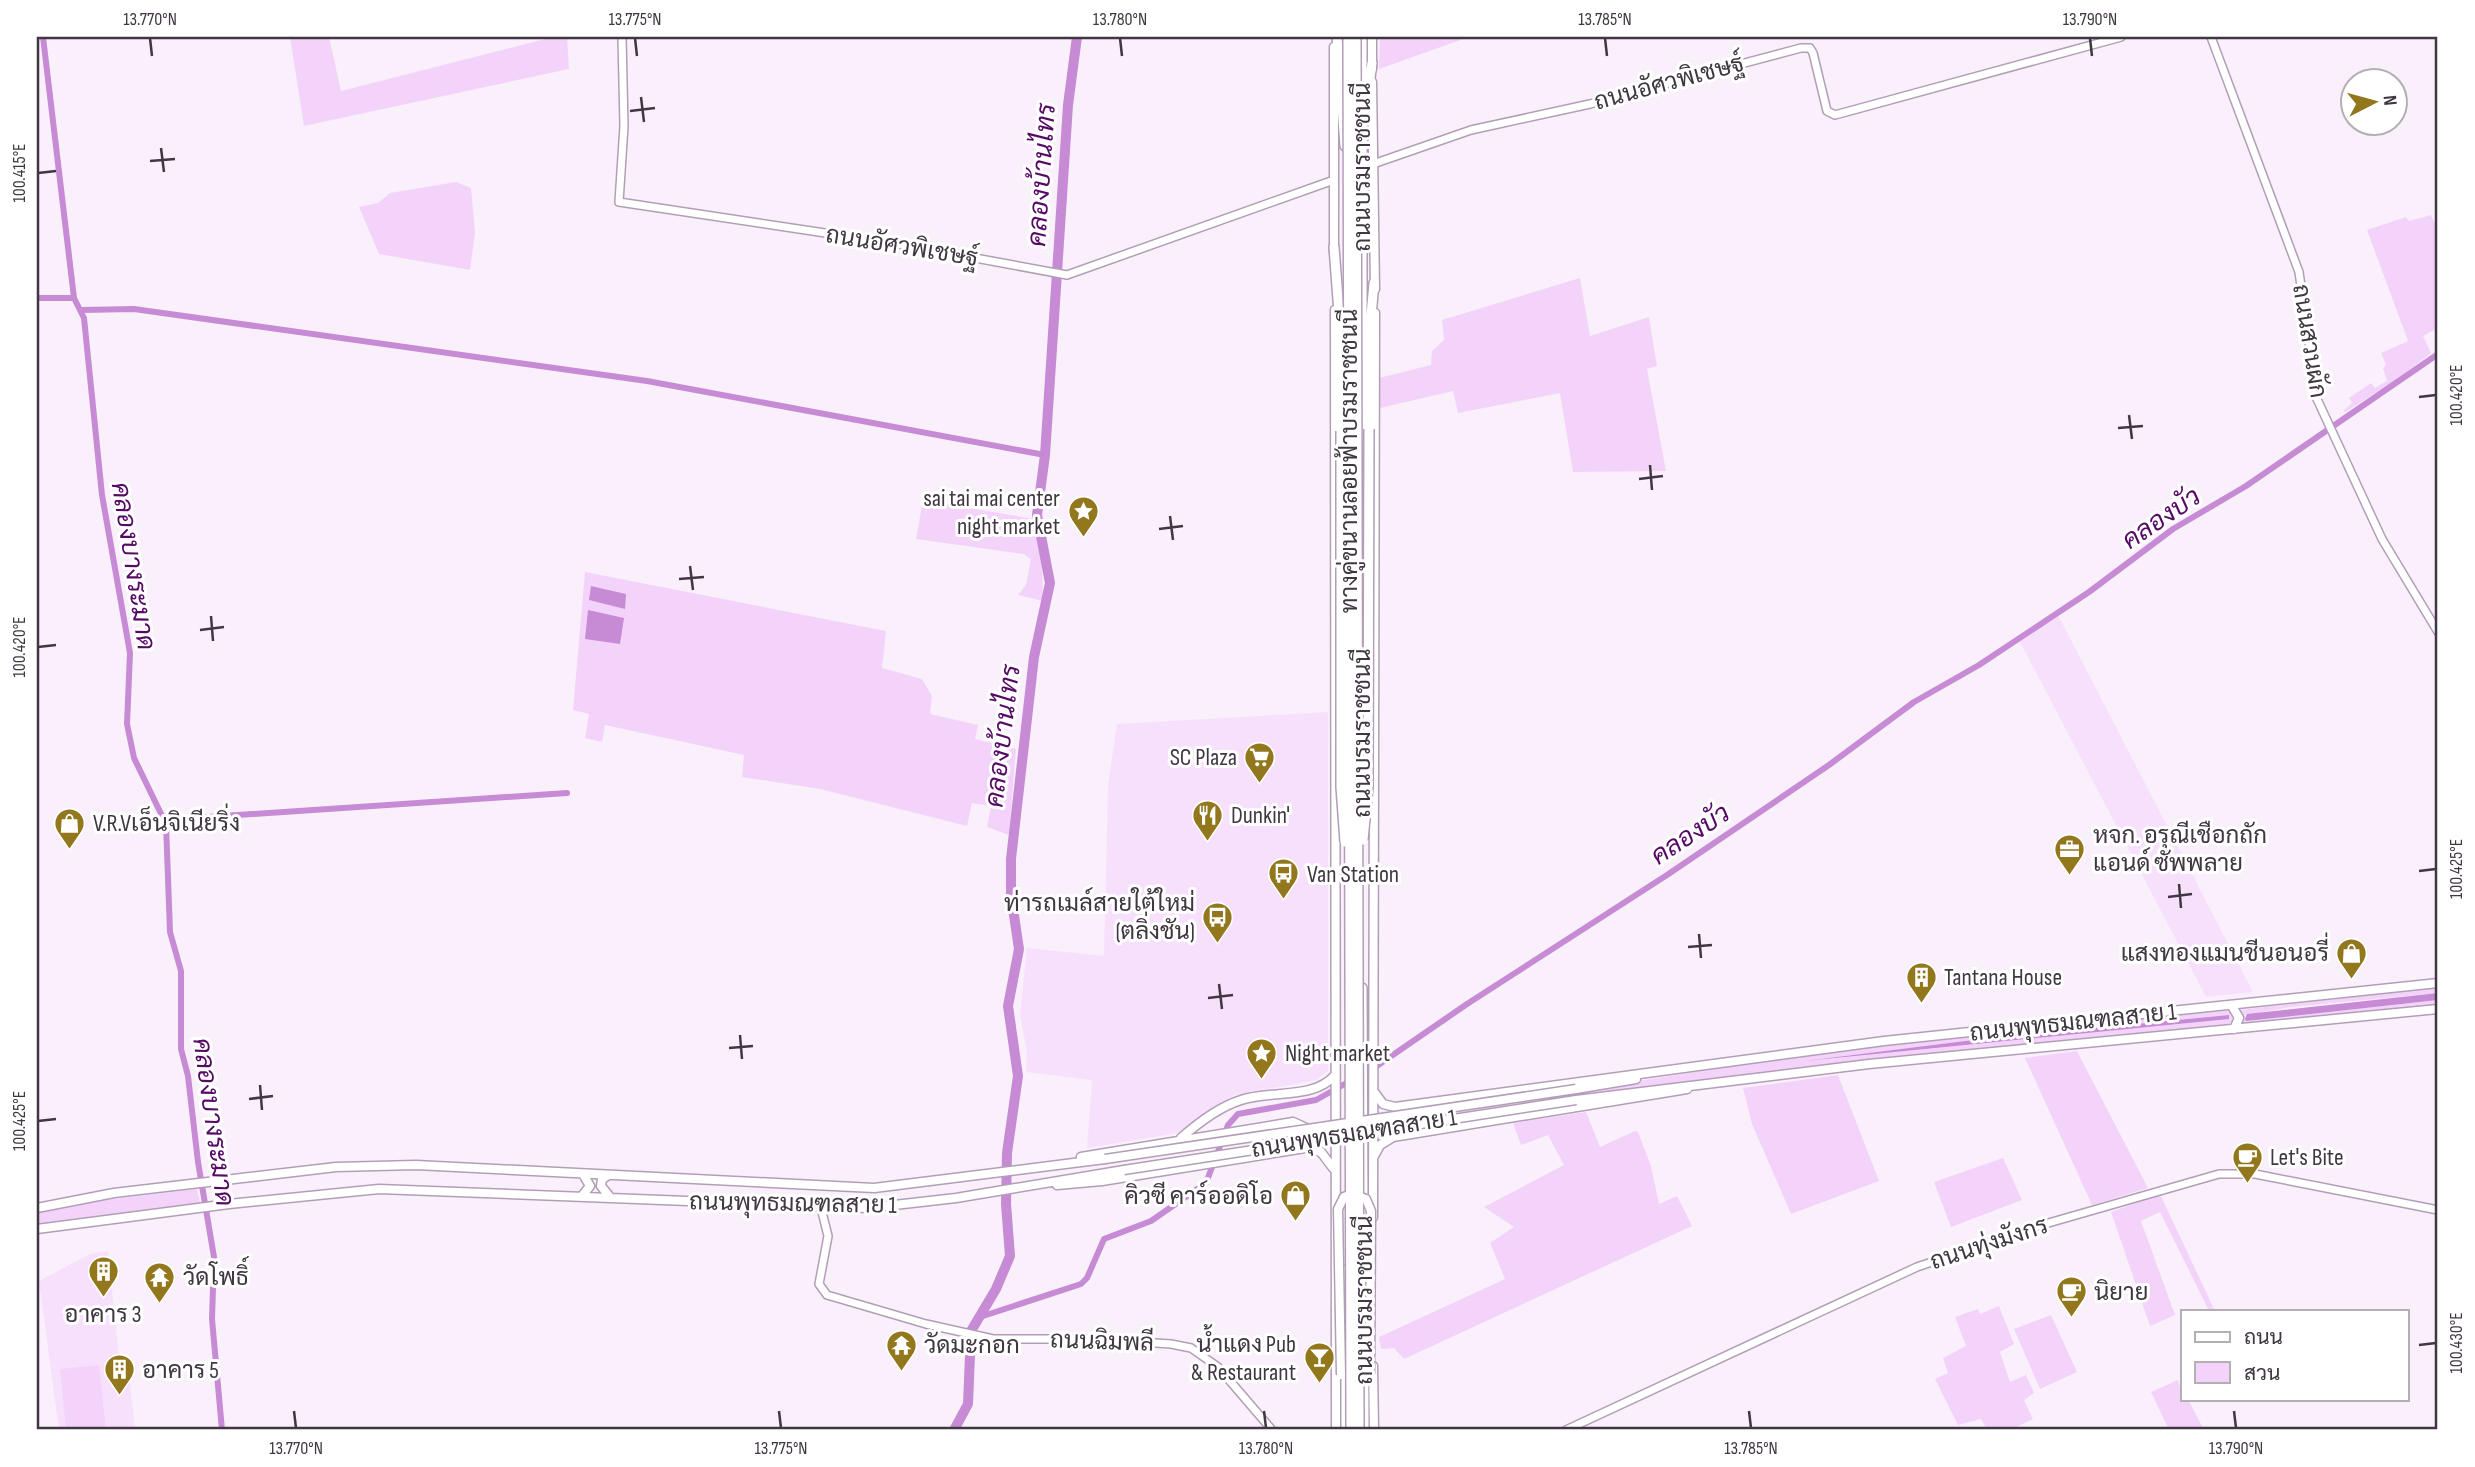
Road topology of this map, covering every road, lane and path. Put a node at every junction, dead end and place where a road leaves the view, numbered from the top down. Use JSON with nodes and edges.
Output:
{"nodes":[{"id":1,"x":622,"y":37,"type":"edge"},
{"id":2,"x":1336,"y":37,"type":"edge"},
{"id":3,"x":1347,"y":37,"type":"edge"},
{"id":4,"x":1356,"y":37,"type":"edge"},
{"id":5,"x":1362,"y":37,"type":"edge"},
{"id":6,"x":1372,"y":37,"type":"edge"},
{"id":7,"x":2121,"y":37,"type":"edge"},
{"id":8,"x":2211,"y":37,"type":"edge"},
{"id":9,"x":1372,"y":63,"type":"junction"},
{"id":10,"x":1362,"y":131,"type":"junction"},
{"id":11,"x":1345,"y":146,"type":"junction"},
{"id":12,"x":1373,"y":164,"type":"junction"},
{"id":13,"x":1334,"y":180,"type":"junction"},
{"id":14,"x":1334,"y":247,"type":"junction"},
{"id":15,"x":1374,"y":282,"type":"junction"},
{"id":16,"x":2438,"y":632,"type":"edge"},
{"id":17,"x":1354,"y":906,"type":"junction"},
{"id":18,"x":2438,"y":983,"type":"edge"},
{"id":19,"x":2232,"y":1006,"type":"junction"},
{"id":20,"x":2438,"y":1009,"type":"edge"},
{"id":21,"x":2234,"y":1028,"type":"junction"},
{"id":22,"x":1708,"y":1065,"type":"junction"},
{"id":23,"x":1335,"y":1075,"type":"junction"},
{"id":24,"x":1710,"y":1082,"type":"junction"},
{"id":25,"x":1374,"y":1090,"type":"junction"},
{"id":26,"x":1405,"y":1106,"type":"junction"},
{"id":27,"x":1409,"y":1134,"type":"junction"},
{"id":28,"x":1179,"y":1140,"type":"junction"},
{"id":29,"x":1294,"y":1150,"type":"junction"},
{"id":30,"x":1373,"y":1157,"type":"junction"},
{"id":31,"x":1047,"y":1166,"type":"junction"},
{"id":32,"x":1334,"y":1170,"type":"junction"},
{"id":33,"x":583,"y":1174,"type":"junction"},
{"id":34,"x":609,"y":1175,"type":"junction"},
{"id":35,"x":1047,"y":1184,"type":"junction"},
{"id":36,"x":582,"y":1196,"type":"junction"},
{"id":37,"x":610,"y":1198,"type":"junction"},
{"id":38,"x":37,"y":1208,"type":"edge"},
{"id":39,"x":821,"y":1208,"type":"junction"},
{"id":40,"x":2438,"y":1210,"type":"edge"},
{"id":41,"x":37,"y":1229,"type":"edge"},
{"id":42,"x":1272,"y":1430,"type":"edge"},
{"id":43,"x":1338,"y":1430,"type":"edge"},
{"id":44,"x":1349,"y":1430,"type":"edge"},
{"id":45,"x":1359,"y":1430,"type":"edge"},
{"id":46,"x":1364,"y":1430,"type":"edge"},
{"id":47,"x":1373,"y":1430,"type":"edge"},
{"id":48,"x":1566,"y":1430,"type":"edge"}],
"edges":[{"from":1,"to":13,"type":"street","name":"ถนนอัศวพิเชษฐ์"},
{"from":2,"to":11,"type":"main road"},
{"from":2,"to":13,"type":"main road"},
{"from":3,"to":11,"type":"main road","name":"ถนนบรมราชชนนี"},
{"from":3,"to":17,"type":"main road","name":"ทางคู่ขนานลอยฟ้าบรมราชชนนี","bridge":true},
{"from":4,"to":17,"type":"main road","name":"ทางคู่ขนานลอยฟ้าบรมราชชนนี","bridge":true},
{"from":5,"to":10,"type":"main road","name":"ถนนบรมราชชนนี"},
{"from":6,"to":9,"type":"main road"},
{"from":7,"to":12,"type":"street","name":"ถนนอัศวพิเชษฐ์"},
{"from":8,"to":16,"type":"street","name":"ถนนสวนผัก"},
{"from":9,"to":10,"type":"main road"},
{"from":9,"to":12,"type":"main road"},
{"from":10,"to":46,"type":"main road","name":"ถนนบรมราชชนนี","bridge":true},
{"from":11,"to":44,"type":"main road","name":"ถนนบรมราชชนนี","bridge":true},
{"from":12,"to":15,"type":"main road"},
{"from":13,"to":14,"type":"main road"},
{"from":14,"to":17,"type":"main road","bridge":true},
{"from":14,"to":23,"type":"main road"},
{"from":15,"to":17,"type":"main road","bridge":true},
{"from":15,"to":25,"type":"main road"},
{"from":17,"to":44,"type":"main road","name":"ทางคู่ขนานลอยฟ้าบรมราชชนนี","bridge":true},
{"from":17,"to":45,"type":"main road","name":"ทางคู่ขนานลอยฟ้าบรมราชชนนี","bridge":true},
{"from":18,"to":19,"type":"main road","name":"ถนนพุทธมณฑลสาย 1"},
{"from":19,"to":21,"type":"main road"},
{"from":19,"to":22,"type":"main road","name":"ถนนพุทธมณฑลสาย 1"},
{"from":20,"to":21,"type":"main road","name":"ถนนพุทธมณฑลสาย 1"},
{"from":21,"to":24,"type":"main road","name":"ถนนพุทธมณฑลสาย 1"},
{"from":22,"to":26,"type":"main road","name":"ถนนพุทธมณฑลสาย 1"},
{"from":22,"to":31,"type":"main road","name":"ถนนพุทธมณฑลสาย 1","bridge":true},
{"from":23,"to":28,"type":"main road"},
{"from":23,"to":32,"type":"main road"},
{"from":24,"to":27,"type":"main road","name":"ถนนพุทธมณฑลสาย 1"},
{"from":24,"to":35,"type":"main road","name":"ถนนพุทธมณฑลสาย 1","bridge":true},
{"from":25,"to":26,"type":"main road","name":"ถนนพุทธมณฑลสาย 1"},
{"from":25,"to":30,"type":"main road"},
{"from":26,"to":27,"type":"main road"},
{"from":27,"to":30,"type":"main road","name":"ถนนพุทธมณฑลสาย 1"},
{"from":28,"to":29,"type":"main road"},
{"from":28,"to":31,"type":"main road"},
{"from":29,"to":32,"type":"main road"},
{"from":29,"to":35,"type":"main road"},
{"from":30,"to":47,"type":"main road"},
{"from":31,"to":34,"type":"main road","name":"ถนนพุทธมณฑลสาย 1"},
{"from":32,"to":43,"type":"main road"},
{"from":33,"to":34,"type":"main road","name":"ถนนพุทธมณฑลสาย 1"},
{"from":33,"to":36,"type":"main road"},
{"from":33,"to":38,"type":"main road","name":"ถนนพุทธมณฑลสาย 1"},
{"from":34,"to":37,"type":"main road"},
{"from":35,"to":39,"type":"main road","name":"ถนนพุทธมณฑลสาย 1"},
{"from":36,"to":37,"type":"main road","name":"ถนนพุทธมณฑลสาย 1"},
{"from":36,"to":41,"type":"main road","name":"ถนนพุทธมณฑลสาย 1"},
{"from":37,"to":39,"type":"main road","name":"ถนนพุทธมณฑลสาย 1"},
{"from":39,"to":42,"type":"street","name":"ถนนฉิมพลี"},
{"from":40,"to":48,"type":"street","name":"ถนนทุ่งมังกร"},
{"from":43,"to":47,"type":"main road","bridge":true}]}
